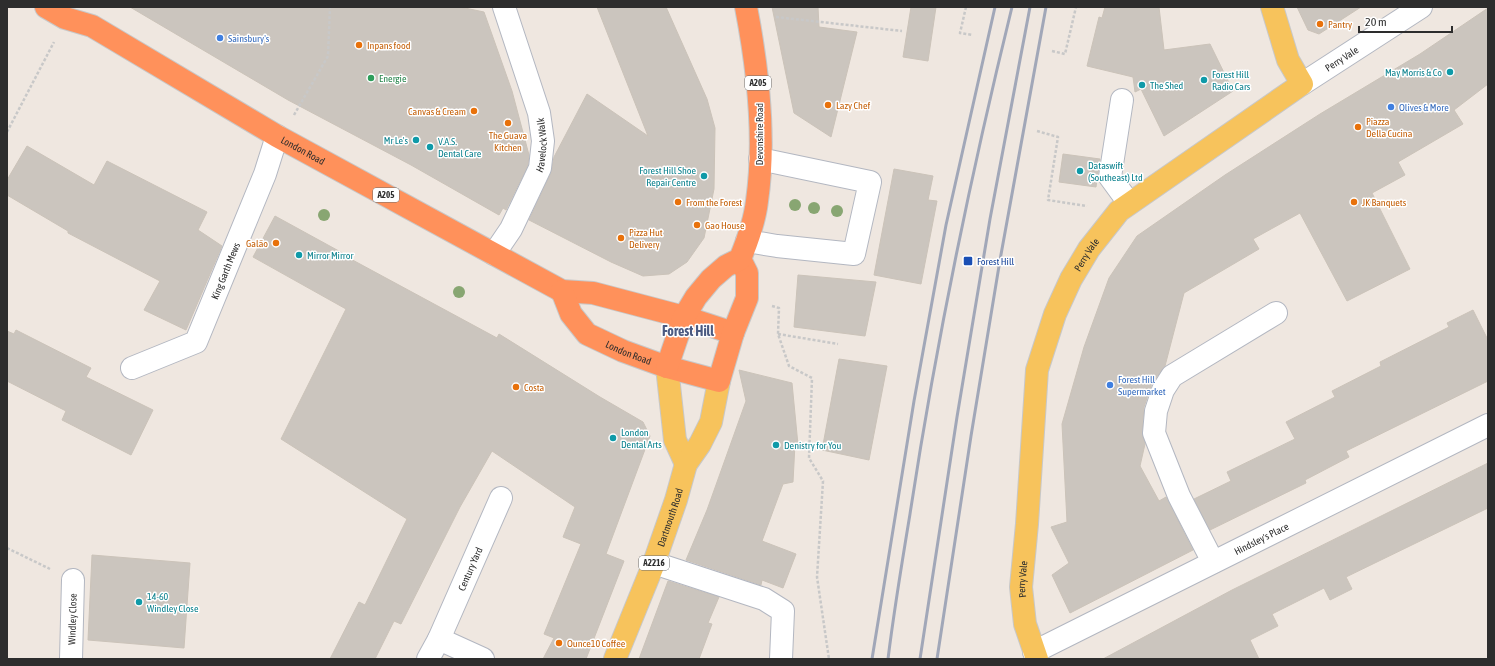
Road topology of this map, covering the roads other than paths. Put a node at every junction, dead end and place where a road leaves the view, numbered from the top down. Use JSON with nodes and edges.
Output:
{"nodes":[{"id":1,"x":46,"y":7,"type":"edge"},
{"id":2,"x":504,"y":7,"type":"edge"},
{"id":3,"x":1272,"y":7,"type":"edge"},
{"id":4,"x":1421,"y":7,"type":"edge"},
{"id":5,"x":747,"y":10,"type":"edge"},
{"id":6,"x":1302,"y":84,"type":"junction"},
{"id":7,"x":1122,"y":100,"type":"dead end"},
{"id":8,"x":277,"y":136,"type":"junction"},
{"id":9,"x":760,"y":159,"type":"junction"},
{"id":10,"x":1124,"y":207,"type":"junction"},
{"id":11,"x":744,"y":250,"type":"junction"},
{"id":12,"x":494,"y":254,"type":"junction"},
{"id":13,"x":562,"y":291,"type":"junction"},
{"id":14,"x":1276,"y":314,"type":"dead end"},
{"id":15,"x":684,"y":317,"type":"junction"},
{"id":16,"x":733,"y":333,"type":"junction"},
{"id":17,"x":667,"y":367,"type":"junction"},
{"id":18,"x":132,"y":368,"type":"dead end"},
{"id":19,"x":719,"y":381,"type":"junction"},
{"id":20,"x":1488,"y":424,"type":"edge"},
{"id":21,"x":686,"y":464,"type":"junction"},
{"id":22,"x":501,"y":498,"type":"dead end"},
{"id":23,"x":1213,"y":562,"type":"junction"},
{"id":24,"x":654,"y":563,"type":"junction"},
{"id":25,"x":73,"y":580,"type":"road end"},
{"id":26,"x":439,"y":639,"type":"junction"},
{"id":27,"x":1035,"y":656,"type":"edge"},
{"id":28,"x":71,"y":659,"type":"edge"},
{"id":29,"x":428,"y":659,"type":"edge"},
{"id":30,"x":482,"y":659,"type":"edge"},
{"id":31,"x":615,"y":659,"type":"edge"},
{"id":32,"x":781,"y":659,"type":"edge"}],
"edges":[{"from":1,"to":8,"type":"highway","name":"London Road","number":"A205"},
{"from":2,"to":12,"type":"street","name":"Havelock Walk"},
{"from":3,"to":6,"type":"main road"},
{"from":4,"to":6,"type":"street","name":"Perry Vale"},
{"from":5,"to":9,"type":"highway","name":"Devonshire Road","number":"A205"},
{"from":6,"to":10,"type":"main road","name":"Perry Vale"},
{"from":7,"to":10,"type":"street"},
{"from":8,"to":12,"type":"highway","name":"London Road","number":"A205"},
{"from":8,"to":18,"type":"street","name":"King Garth Mews"},
{"from":9,"to":11,"type":"highway","name":"Devonshire Road","number":"A205"},
{"from":9,"to":11,"type":"street"},
{"from":10,"to":27,"type":"main road","name":"Perry Vale"},
{"from":11,"to":15,"type":"highway"},
{"from":11,"to":16,"type":"highway"},
{"from":12,"to":13,"type":"highway","name":"London Road","number":"A205"},
{"from":13,"to":15,"type":"highway","name":"London Road","number":"A205"},
{"from":13,"to":17,"type":"highway","name":"London Road"},
{"from":14,"to":23,"type":"street"},
{"from":15,"to":16,"type":"highway","name":"London Road","number":"A205"},
{"from":15,"to":17,"type":"highway"},
{"from":16,"to":19,"type":"highway"},
{"from":17,"to":19,"type":"highway","name":"London Road"},
{"from":17,"to":21,"type":"main road"},
{"from":19,"to":21,"type":"main road","name":"Dartmouth Road","number":"A2216"},
{"from":20,"to":23,"type":"street","name":"Hindsley's Place"},
{"from":21,"to":24,"type":"main road","name":"Dartmouth Road","number":"A2216"},
{"from":22,"to":26,"type":"street","name":"Century Yard"},
{"from":23,"to":27,"type":"street","name":"Hindsley's Place"},
{"from":24,"to":31,"type":"main road","name":"Dartmouth Road","number":"A2216"},
{"from":24,"to":32,"type":"street"},
{"from":25,"to":28,"type":"street","name":"Windley Close"},
{"from":26,"to":29,"type":"street","name":"Century Yard"},
{"from":26,"to":30,"type":"street"}]}
